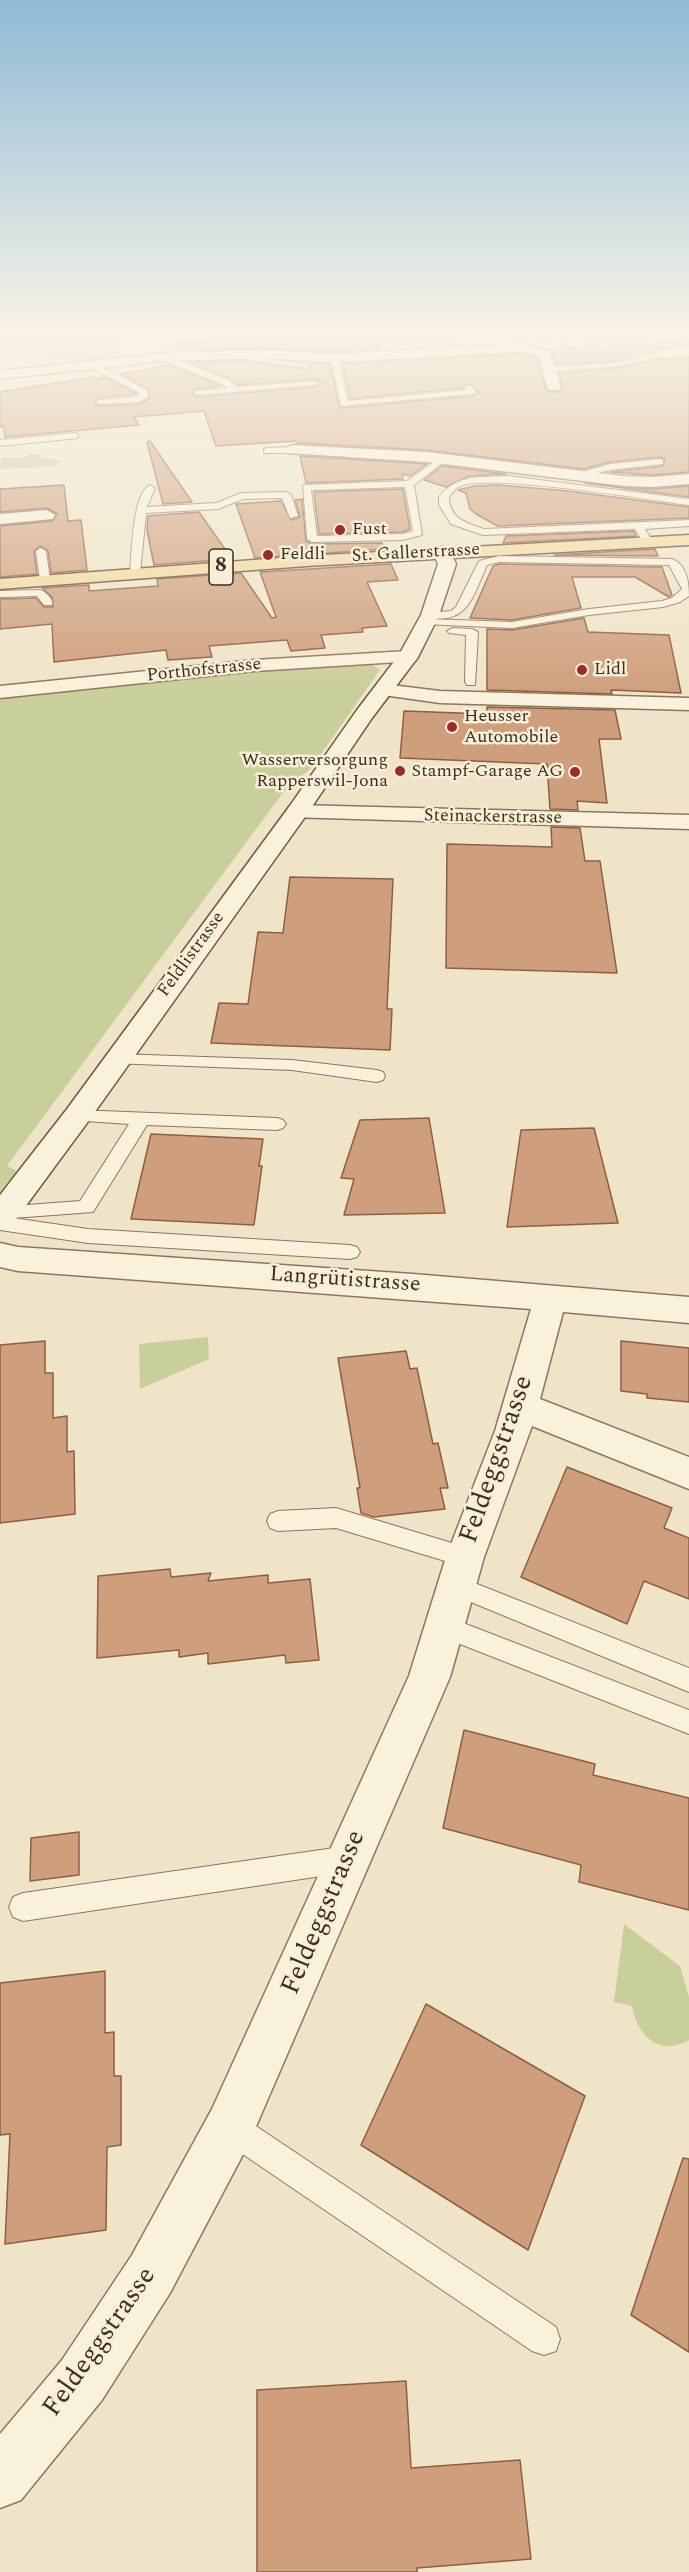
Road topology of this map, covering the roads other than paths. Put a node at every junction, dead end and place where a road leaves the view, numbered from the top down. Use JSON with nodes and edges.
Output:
{"nodes":[{"id":1,"x":359,"y":454,"type":"edge"},
{"id":2,"x":442,"y":459,"type":"junction"},
{"id":3,"x":660,"y":462,"type":"dead end"},
{"id":4,"x":576,"y":475,"type":"junction"},
{"id":5,"x":689,"y":479,"type":"edge"},
{"id":6,"x":409,"y":484,"type":"junction"},
{"id":7,"x":150,"y":488,"type":"dead end"},
{"id":8,"x":689,"y":502,"type":"edge"},
{"id":9,"x":141,"y":510,"type":"junction"},
{"id":10,"x":47,"y":515,"type":"dead end"},
{"id":11,"x":293,"y":516,"type":"dead end"},
{"id":12,"x":0,"y":519,"type":"edge"},
{"id":13,"x":689,"y":523,"type":"edge"},
{"id":14,"x":638,"y":526,"type":"junction"},
{"id":15,"x":689,"y":540,"type":"edge"},
{"id":16,"x":648,"y":542,"type":"junction"},
{"id":17,"x":41,"y":551,"type":"dead end"},
{"id":18,"x":442,"y":552,"type":"junction"},
{"id":19,"x":135,"y":573,"type":"junction"},
{"id":20,"x":45,"y":580,"type":"junction"},
{"id":21,"x":0,"y":584,"type":"edge"},
{"id":22,"x":0,"y":594,"type":"edge"},
{"id":23,"x":48,"y":603,"type":"dead end"},
{"id":24,"x":427,"y":622,"type":"junction"},
{"id":25,"x":408,"y":657,"type":"junction"},
{"id":26,"x":471,"y":682,"type":"dead end"},
{"id":27,"x":383,"y":690,"type":"junction"},
{"id":28,"x":0,"y":692,"type":"edge"},
{"id":29,"x":689,"y":704,"type":"edge"},
{"id":30,"x":297,"y":812,"type":"junction"},
{"id":31,"x":689,"y":822,"type":"edge"},
{"id":32,"x":117,"y":1059,"type":"junction"},
{"id":33,"x":377,"y":1076,"type":"dead end"},
{"id":34,"x":77,"y":1116,"type":"junction"},
{"id":35,"x":142,"y":1118,"type":"junction"},
{"id":36,"x":277,"y":1124,"type":"dead end"},
{"id":37,"x":2,"y":1217,"type":"edge"},
{"id":38,"x":350,"y":1252,"type":"dead end"},
{"id":39,"x":0,"y":1255,"type":"edge"},
{"id":40,"x":550,"y":1299,"type":"junction"},
{"id":41,"x":689,"y":1310,"type":"edge"},
{"id":42,"x":520,"y":1406,"type":"junction"},
{"id":43,"x":689,"y":1473,"type":"edge"},
{"id":44,"x":278,"y":1521,"type":"dead end"},
{"id":45,"x":456,"y":1590,"type":"junction"},
{"id":46,"x":689,"y":1680,"type":"edge"},
{"id":47,"x":689,"y":1722,"type":"edge"},
{"id":48,"x":348,"y":1859,"type":"junction"},
{"id":49,"x":23,"y":1906,"type":"dead end"},
{"id":50,"x":230,"y":2127,"type":"junction"},
{"id":51,"x":544,"y":2338,"type":"dead end"},
{"id":52,"x":0,"y":2479,"type":"edge"}],
"edges":[{"from":1,"to":2,"type":"street"},
{"from":2,"to":4,"type":"street"},
{"from":2,"to":6,"type":"lane"},
{"from":3,"to":4,"type":"lane"},
{"from":4,"to":5,"type":"street"},
{"from":6,"to":6,"type":"lane"},
{"from":7,"to":9,"type":"lane"},
{"from":8,"to":14,"type":"lane"},
{"from":9,"to":11,"type":"lane"},
{"from":9,"to":19,"type":"lane"},
{"from":10,"to":12,"type":"street"},
{"from":13,"to":14,"type":"lane"},
{"from":14,"to":16,"type":"lane"},
{"from":15,"to":16,"type":"main road","name":"St. Gallerstrasse","number":"8"},
{"from":16,"to":18,"type":"main road","name":"St. Gallerstrasse","number":"8"},
{"from":17,"to":20,"type":"lane"},
{"from":18,"to":19,"type":"main road","name":"St. Gallerstrasse","number":"8"},
{"from":18,"to":24,"type":"street","name":"Feldlistrasse"},
{"from":19,"to":20,"type":"main road","name":"St. Gallerstrasse","number":"8"},
{"from":20,"to":21,"type":"main road","name":"St. Gallerstrasse","number":"8"},
{"from":22,"to":23,"type":"lane"},
{"from":24,"to":24,"type":"lane"},
{"from":24,"to":25,"type":"street","name":"Feldlistrasse"},
{"from":24,"to":26,"type":"lane"},
{"from":25,"to":27,"type":"street","name":"Feldlistrasse"},
{"from":25,"to":28,"type":"street","name":"Porthofstrasse"},
{"from":27,"to":29,"type":"street"},
{"from":27,"to":30,"type":"street","name":"Feldlistrasse"},
{"from":30,"to":31,"type":"street","name":"Steinackerstrasse"},
{"from":30,"to":32,"type":"street","name":"Feldlistrasse"},
{"from":32,"to":33,"type":"lane"},
{"from":32,"to":34,"type":"street","name":"Feldlistrasse"},
{"from":34,"to":35,"type":"lane"},
{"from":34,"to":37,"type":"street","name":"Feldlistrasse"},
{"from":35,"to":36,"type":"lane"},
{"from":35,"to":37,"type":"lane"},
{"from":37,"to":38,"type":"lane"},
{"from":39,"to":40,"type":"street","name":"Langrütistrasse"},
{"from":40,"to":41,"type":"street","name":"Langrütistrasse"},
{"from":40,"to":42,"type":"street","name":"Feldeggstrasse"},
{"from":42,"to":43,"type":"street"},
{"from":42,"to":45,"type":"street","name":"Feldeggstrasse"},
{"from":44,"to":45,"type":"lane"},
{"from":45,"to":46,"type":"lane"},
{"from":45,"to":47,"type":"lane"},
{"from":45,"to":48,"type":"street","name":"Feldeggstrasse"},
{"from":48,"to":49,"type":"lane"},
{"from":48,"to":50,"type":"street","name":"Feldeggstrasse"},
{"from":50,"to":51,"type":"lane"},
{"from":50,"to":52,"type":"street","name":"Feldeggstrasse"}]}
